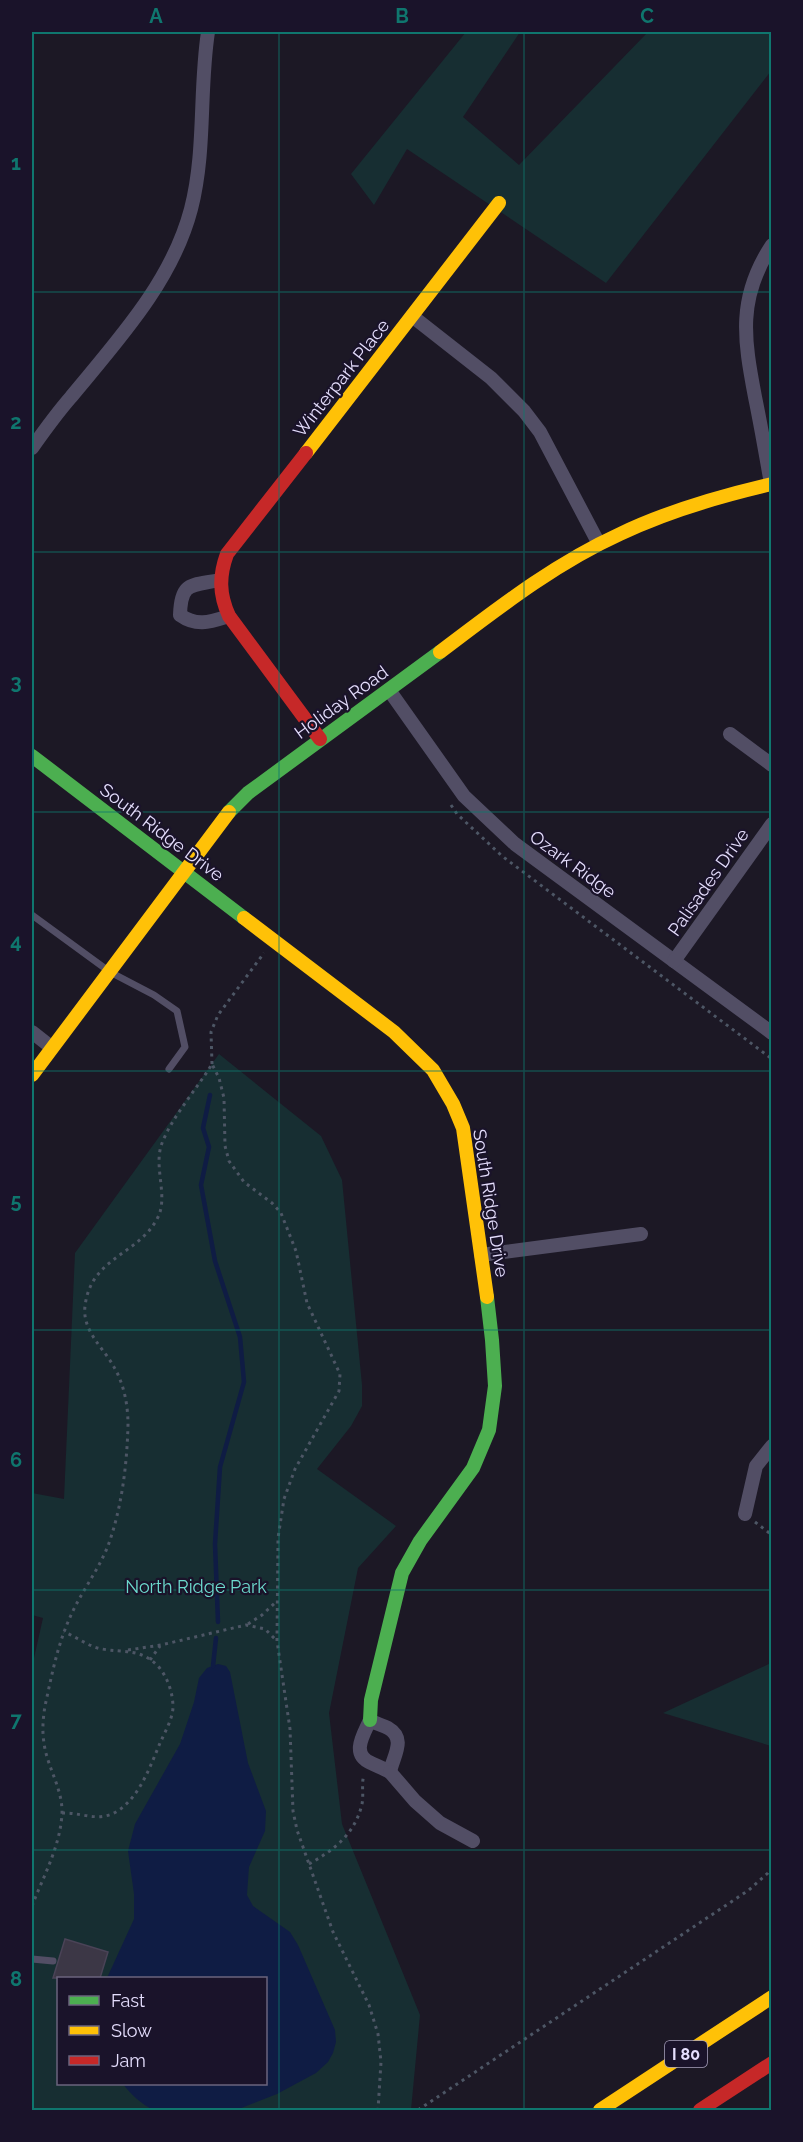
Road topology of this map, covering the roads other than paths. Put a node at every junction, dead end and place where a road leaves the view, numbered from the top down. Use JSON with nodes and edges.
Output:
{"nodes":[{"id":1,"x":208,"y":32,"type":"edge"},
{"id":2,"x":499,"y":203,"type":"dead end"},
{"id":3,"x":771,"y":245,"type":"edge"},
{"id":4,"x":412,"y":316,"type":"junction"},
{"id":5,"x":32,"y":448,"type":"edge"},
{"id":6,"x":771,"y":484,"type":"edge"},
{"id":7,"x":598,"y":544,"type":"junction"},
{"id":8,"x":220,"y":580,"type":"junction"},
{"id":9,"x":229,"y":616,"type":"junction"},
{"id":10,"x":389,"y":690,"type":"junction"},
{"id":11,"x":729,"y":734,"type":"dead end"},
{"id":12,"x":320,"y":739,"type":"junction"},
{"id":13,"x":32,"y":756,"type":"edge"},
{"id":14,"x":771,"y":765,"type":"edge"},
{"id":15,"x":771,"y":824,"type":"edge"},
{"id":16,"x":185,"y":872,"type":"junction"},
{"id":17,"x":32,"y":915,"type":"edge"},
{"id":18,"x":674,"y":961,"type":"junction"},
{"id":19,"x":110,"y":972,"type":"junction"},
{"id":20,"x":32,"y":1032,"type":"edge"},
{"id":21,"x":771,"y":1033,"type":"edge"},
{"id":22,"x":51,"y":1047,"type":"junction"},
{"id":23,"x":170,"y":1069,"type":"dead end"},
{"id":24,"x":32,"y":1076,"type":"edge"},
{"id":25,"x":641,"y":1234,"type":"dead end"},
{"id":26,"x":481,"y":1255,"type":"junction"},
{"id":27,"x":771,"y":1446,"type":"edge"},
{"id":28,"x":745,"y":1514,"type":"road end"},
{"id":29,"x":370,"y":1720,"type":"junction"},
{"id":30,"x":390,"y":1772,"type":"junction"},
{"id":31,"x":473,"y":1841,"type":"dead end"},
{"id":32,"x":32,"y":1959,"type":"edge"},
{"id":33,"x":53,"y":1961,"type":"dead end"},
{"id":34,"x":771,"y":1997,"type":"edge"},
{"id":35,"x":771,"y":2062,"type":"edge"},
{"id":36,"x":600,"y":2110,"type":"edge"},
{"id":37,"x":700,"y":2110,"type":"edge"}],
"edges":[{"from":1,"to":5,"type":"street"},
{"from":2,"to":4,"type":"main road","name":"Winterpark Place"},
{"from":3,"to":6,"type":"street"},
{"from":4,"to":7,"type":"street"},
{"from":4,"to":8,"type":"main road","name":"Winterpark Place"},
{"from":6,"to":7,"type":"main road","name":"Holiday Road"},
{"from":7,"to":10,"type":"main road","name":"Holiday Road"},
{"from":8,"to":9,"type":"main road","name":"Winterpark Place"},
{"from":8,"to":9,"type":"street"},
{"from":9,"to":12,"type":"main road","name":"Winterpark Place"},
{"from":10,"to":12,"type":"main road","name":"Holiday Road"},
{"from":10,"to":18,"type":"street","name":"Ozark Ridge"},
{"from":11,"to":14,"type":"street"},
{"from":12,"to":16,"type":"main road","name":"Holiday Road"},
{"from":13,"to":16,"type":"main road","name":"South Ridge Drive"},
{"from":15,"to":18,"type":"street","name":"Palisades Drive"},
{"from":16,"to":19,"type":"main road","name":"Holiday Road"},
{"from":16,"to":26,"type":"main road","name":"South Ridge Drive"},
{"from":17,"to":19,"type":"lane"},
{"from":18,"to":21,"type":"street","name":"Ozark Ridge"},
{"from":19,"to":22,"type":"main road","name":"Holiday Road"},
{"from":19,"to":23,"type":"lane"},
{"from":20,"to":22,"type":"street"},
{"from":22,"to":24,"type":"main road","name":"Holiday Road"},
{"from":25,"to":26,"type":"street"},
{"from":26,"to":29,"type":"main road","name":"South Ridge Drive"},
{"from":27,"to":28,"type":"street"},
{"from":29,"to":30,"type":"street"},
{"from":29,"to":30,"type":"street","name":"South Ridge Drive"},
{"from":30,"to":31,"type":"street"},
{"from":32,"to":33,"type":"lane"},
{"from":34,"to":36,"type":"main road","number":"I 80"},
{"from":35,"to":37,"type":"main road"}]}
